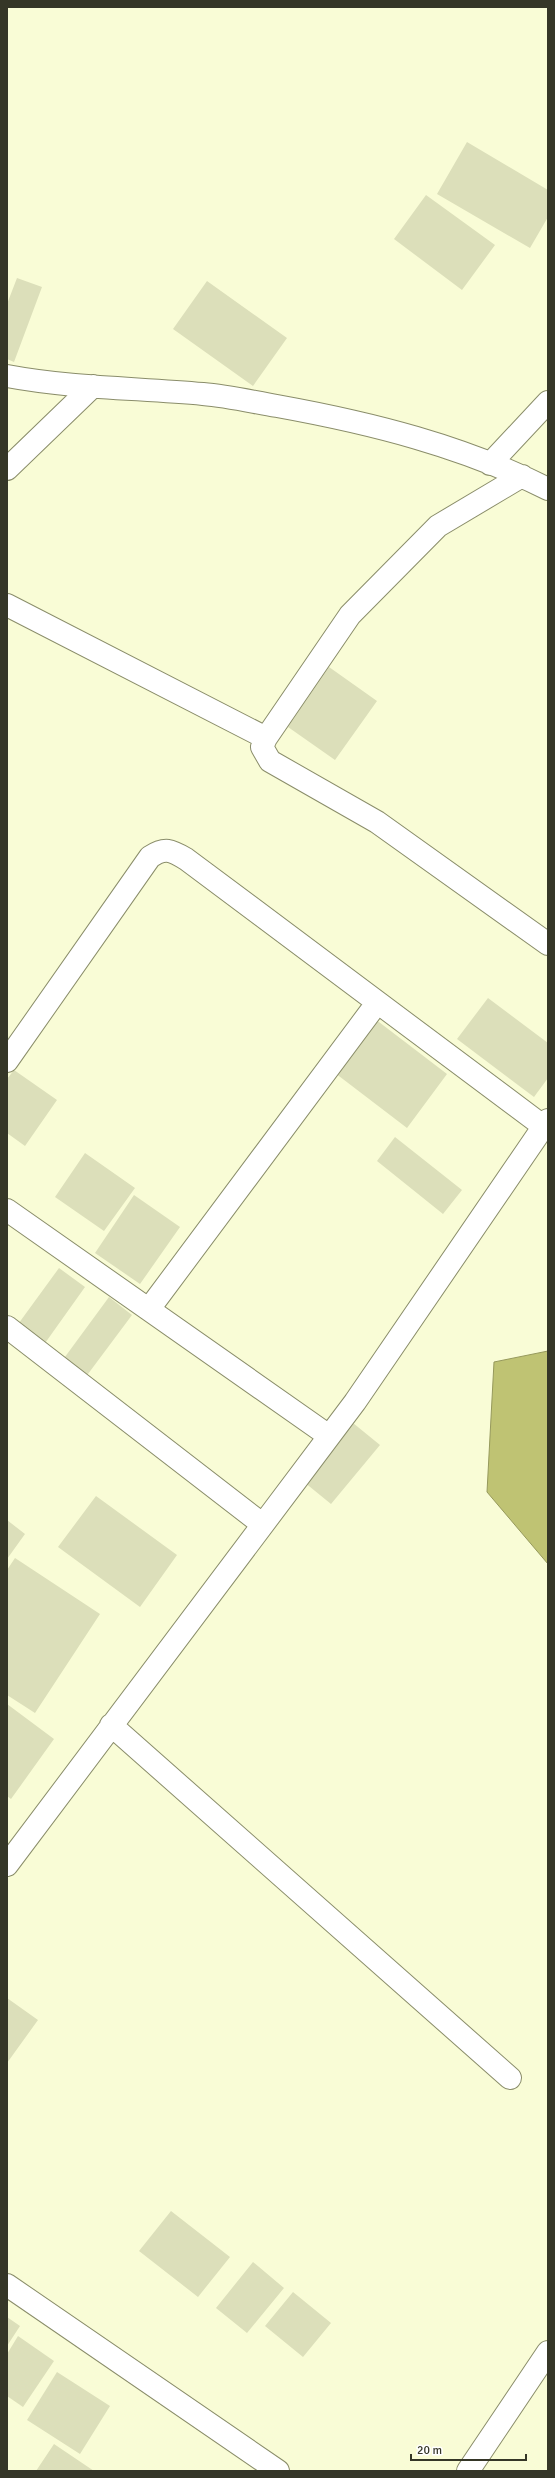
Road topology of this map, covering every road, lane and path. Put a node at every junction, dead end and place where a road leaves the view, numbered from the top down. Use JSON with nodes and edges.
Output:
{"nodes":[{"id":1,"x":7,"y":376,"type":"edge"},
{"id":2,"x":93,"y":386,"type":"junction"},
{"id":3,"x":548,"y":402,"type":"edge"},
{"id":4,"x":490,"y":464,"type":"junction"},
{"id":5,"x":7,"y":468,"type":"edge"},
{"id":6,"x":522,"y":476,"type":"junction"},
{"id":7,"x":548,"y":489,"type":"edge"},
{"id":8,"x":7,"y":605,"type":"edge"},
{"id":9,"x":266,"y":738,"type":"junction"},
{"id":10,"x":548,"y":944,"type":"edge"},
{"id":11,"x":377,"y":1003,"type":"junction"},
{"id":12,"x":7,"y":1060,"type":"edge"},
{"id":13,"x":546,"y":1123,"type":"edge"},
{"id":14,"x":7,"y":1210,"type":"edge"},
{"id":15,"x":150,"y":1309,"type":"junction"},
{"id":16,"x":7,"y":1326,"type":"edge"},
{"id":17,"x":329,"y":1436,"type":"junction"},
{"id":18,"x":262,"y":1524,"type":"junction"},
{"id":19,"x":111,"y":1725,"type":"junction"},
{"id":20,"x":7,"y":1865,"type":"edge"},
{"id":21,"x":510,"y":2078,"type":"dead end"},
{"id":22,"x":7,"y":2286,"type":"edge"},
{"id":23,"x":548,"y":2352,"type":"edge"},
{"id":24,"x":278,"y":2471,"type":"edge"},
{"id":25,"x":468,"y":2471,"type":"edge"}],
"edges":[{"from":1,"to":2,"type":"street"},
{"from":2,"to":4,"type":"street"},
{"from":2,"to":5,"type":"street"},
{"from":3,"to":4,"type":"street"},
{"from":4,"to":6,"type":"street"},
{"from":6,"to":7,"type":"street"},
{"from":6,"to":9,"type":"street"},
{"from":8,"to":9,"type":"street"},
{"from":9,"to":10,"type":"street"},
{"from":11,"to":12,"type":"street"},
{"from":11,"to":13,"type":"street"},
{"from":11,"to":15,"type":"street"},
{"from":13,"to":17,"type":"street"},
{"from":14,"to":15,"type":"street"},
{"from":15,"to":17,"type":"street"},
{"from":16,"to":18,"type":"street"},
{"from":17,"to":18,"type":"street"},
{"from":18,"to":19,"type":"street"},
{"from":19,"to":20,"type":"street"},
{"from":19,"to":21,"type":"street"},
{"from":22,"to":24,"type":"street"},
{"from":23,"to":25,"type":"street"}]}
